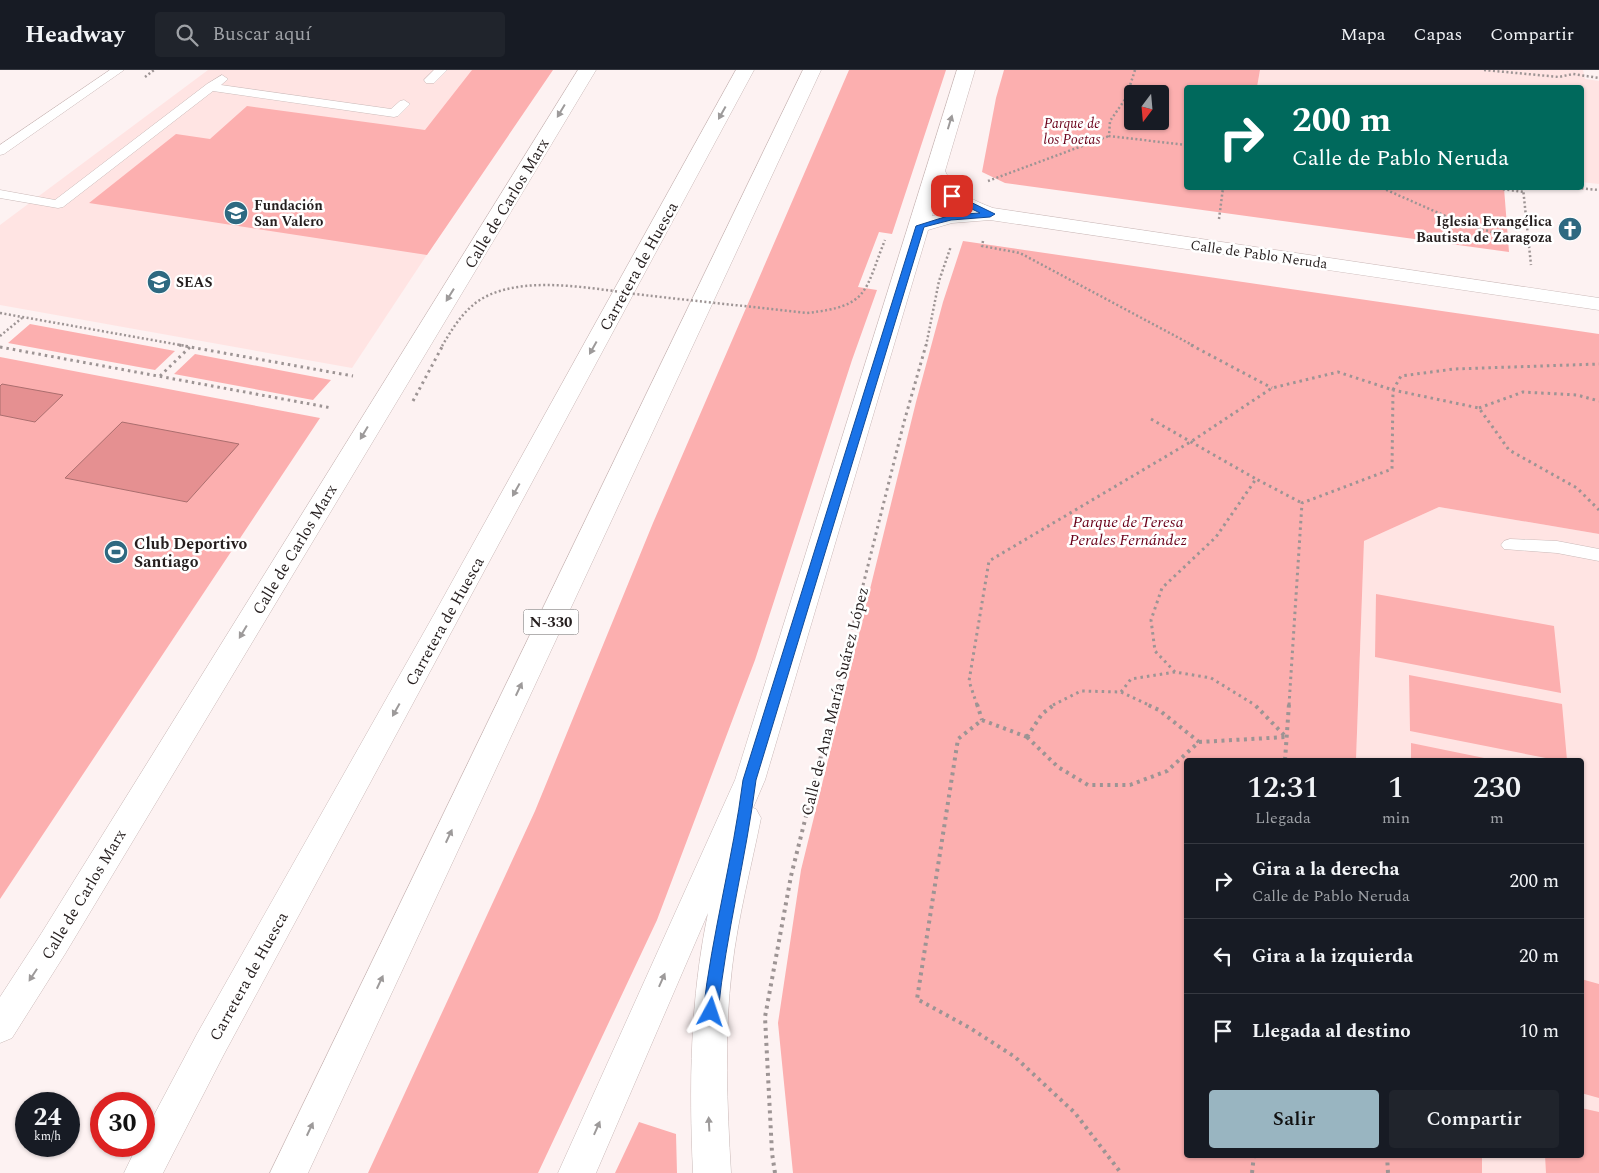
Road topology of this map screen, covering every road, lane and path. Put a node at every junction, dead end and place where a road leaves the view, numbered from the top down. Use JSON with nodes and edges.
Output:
{"nodes":[{"id":1,"x":118,"y":70,"type":"edge"},
{"id":2,"x":441,"y":70,"type":"edge"},
{"id":3,"x":588,"y":70,"type":"edge"},
{"id":4,"x":745,"y":70,"type":"edge"},
{"id":5,"x":812,"y":70,"type":"edge"},
{"id":6,"x":966,"y":70,"type":"edge"},
{"id":7,"x":1135,"y":70,"type":"edge"},
{"id":8,"x":1484,"y":70,"type":"edge"},
{"id":9,"x":1592,"y":70,"type":"edge"},
{"id":10,"x":1594,"y":77,"type":"junction"},
{"id":11,"x":1599,"y":78,"type":"edge"},
{"id":12,"x":430,"y":80,"type":"dead end"},
{"id":13,"x":404,"y":104,"type":"dead end"},
{"id":14,"x":1109,"y":136,"type":"junction"},
{"id":15,"x":1184,"y":146,"type":"edge"},
{"id":16,"x":0,"y":151,"type":"edge"},
{"id":17,"x":936,"y":169,"type":"junction"},
{"id":18,"x":982,"y":184,"type":"dead end"},
{"id":19,"x":1584,"y":189,"type":"edge"},
{"id":20,"x":1223,"y":190,"type":"edge"},
{"id":21,"x":1387,"y":190,"type":"edge"},
{"id":22,"x":1509,"y":190,"type":"edge"},
{"id":23,"x":1599,"y":190,"type":"edge"},
{"id":24,"x":1524,"y":192,"type":"joint"},
{"id":25,"x":0,"y":194,"type":"edge"},
{"id":26,"x":990,"y":214,"type":"junction"},
{"id":27,"x":1218,"y":222,"type":"dead end"},
{"id":28,"x":920,"y":226,"type":"junction"},
{"id":29,"x":885,"y":240,"type":"dead end"},
{"id":30,"x":983,"y":240,"type":"dead end"},
{"id":31,"x":952,"y":243,"type":"dead end"},
{"id":32,"x":1528,"y":243,"type":"junction"},
{"id":33,"x":1531,"y":266,"type":"dead end"},
{"id":34,"x":1599,"y":304,"type":"edge"},
{"id":35,"x":0,"y":313,"type":"edge"},
{"id":36,"x":22,"y":317,"type":"junction"},
{"id":37,"x":0,"y":336,"type":"edge"},
{"id":38,"x":0,"y":347,"type":"edge"},
{"id":39,"x":190,"y":347,"type":"junction"},
{"id":40,"x":1599,"y":364,"type":"edge"},
{"id":41,"x":159,"y":376,"type":"junction"},
{"id":42,"x":353,"y":376,"type":"dead end"},
{"id":43,"x":1272,"y":388,"type":"junction"},
{"id":44,"x":1392,"y":390,"type":"junction"},
{"id":45,"x":413,"y":401,"type":"dead end"},
{"id":46,"x":1599,"y":401,"type":"edge"},
{"id":47,"x":332,"y":408,"type":"dead end"},
{"id":48,"x":1479,"y":408,"type":"junction"},
{"id":49,"x":1151,"y":419,"type":"dead end"},
{"id":50,"x":1192,"y":441,"type":"junction"},
{"id":51,"x":1256,"y":479,"type":"junction"},
{"id":52,"x":1302,"y":502,"type":"junction"},
{"id":53,"x":1599,"y":510,"type":"edge"},
{"id":54,"x":1510,"y":545,"type":"dead end"},
{"id":55,"x":1599,"y":556,"type":"edge"},
{"id":56,"x":1175,"y":672,"type":"junction"},
{"id":57,"x":1121,"y":692,"type":"junction"},
{"id":58,"x":982,"y":720,"type":"junction"},
{"id":59,"x":1027,"y":737,"type":"junction"},
{"id":60,"x":1286,"y":737,"type":"junction"},
{"id":61,"x":1199,"y":742,"type":"junction"},
{"id":62,"x":1285,"y":758,"type":"edge"},
{"id":63,"x":750,"y":780,"type":"junction"},
{"id":64,"x":0,"y":1027,"type":"edge"},
{"id":65,"x":210,"y":1045,"type":"junction"},
{"id":66,"x":155,"y":1127,"type":"edge"},
{"id":67,"x":135,"y":1157,"type":"edge"},
{"id":68,"x":1254,"y":1158,"type":"edge"},
{"id":69,"x":1387,"y":1158,"type":"edge"},
{"id":70,"x":124,"y":1173,"type":"edge"},
{"id":71,"x":143,"y":1173,"type":"edge"},
{"id":72,"x":289,"y":1173,"type":"edge"},
{"id":73,"x":577,"y":1173,"type":"edge"},
{"id":74,"x":712,"y":1173,"type":"edge"},
{"id":75,"x":775,"y":1173,"type":"edge"},
{"id":76,"x":1121,"y":1173,"type":"edge"},
{"id":77,"x":1252,"y":1173,"type":"edge"},
{"id":78,"x":1388,"y":1173,"type":"edge"}],
"edges":[{"from":1,"to":16,"type":"lane"},
{"from":2,"to":12,"type":"lane"},
{"from":3,"to":64,"type":"main road","name":"Calle de Carlos Marx","one_way":true},
{"from":4,"to":65,"type":"main road","name":"Carretera de Huesca","one_way":true},
{"from":72,"to":5,"type":"main road","number":"N-330","one_way":true},
{"from":17,"to":6,"type":"main road","one_way":true},
{"from":7,"to":14,"type":"path"},
{"from":8,"to":10,"type":"path"},
{"from":9,"to":10,"type":"path"},
{"from":10,"to":11,"type":"path"},
{"from":13,"to":25,"type":"lane"},
{"from":14,"to":15,"type":"path"},
{"from":14,"to":18,"type":"path"},
{"from":17,"to":26,"type":"main road"},
{"from":17,"to":28,"type":"main road"},
{"from":19,"to":23,"type":"path"},
{"from":20,"to":27,"type":"path"},
{"from":21,"to":32,"type":"path"},
{"from":22,"to":24,"type":"path"},
{"from":24,"to":32,"type":"path"},
{"from":26,"to":28,"type":"main road","name":"Calle de Pablo Neruda"},
{"from":26,"to":34,"type":"main road","name":"Calle de Pablo Neruda"},
{"from":28,"to":63,"type":"main road"},
{"from":29,"to":45,"type":"path","bridge":true},
{"from":30,"to":43,"type":"path"},
{"from":31,"to":75,"type":"path","name":"Calle de Ana María Suárez López"},
{"from":32,"to":33,"type":"path"},
{"from":35,"to":36,"type":"path"},
{"from":36,"to":37,"type":"path"},
{"from":36,"to":39,"type":"path"},
{"from":38,"to":41,"type":"path"},
{"from":39,"to":41,"type":"path"},
{"from":39,"to":42,"type":"path"},
{"from":40,"to":44,"type":"path"},
{"from":41,"to":47,"type":"path"},
{"from":43,"to":44,"type":"path"},
{"from":43,"to":50,"type":"path"},
{"from":44,"to":48,"type":"path"},
{"from":44,"to":52,"type":"path"},
{"from":46,"to":48,"type":"path"},
{"from":48,"to":53,"type":"path"},
{"from":49,"to":50,"type":"path"},
{"from":50,"to":51,"type":"path"},
{"from":50,"to":58,"type":"path"},
{"from":51,"to":52,"type":"path"},
{"from":51,"to":56,"type":"path"},
{"from":52,"to":60,"type":"path"},
{"from":54,"to":55,"type":"lane"},
{"from":56,"to":57,"type":"path"},
{"from":56,"to":60,"type":"path"},
{"from":57,"to":59,"type":"path"},
{"from":57,"to":61,"type":"path"},
{"from":58,"to":59,"type":"path"},
{"from":58,"to":76,"type":"path"},
{"from":59,"to":61,"type":"path"},
{"from":60,"to":61,"type":"path"},
{"from":60,"to":62,"type":"path"},
{"from":73,"to":63,"type":"main road","one_way":true},
{"from":74,"to":63,"type":"main road","one_way":true},
{"from":65,"to":66,"type":"main road"},
{"from":65,"to":71,"type":"main road","name":"Carretera de Huesca"},
{"from":67,"to":70,"type":"main road"},
{"from":68,"to":77,"type":"path"},
{"from":69,"to":78,"type":"path"}]}
